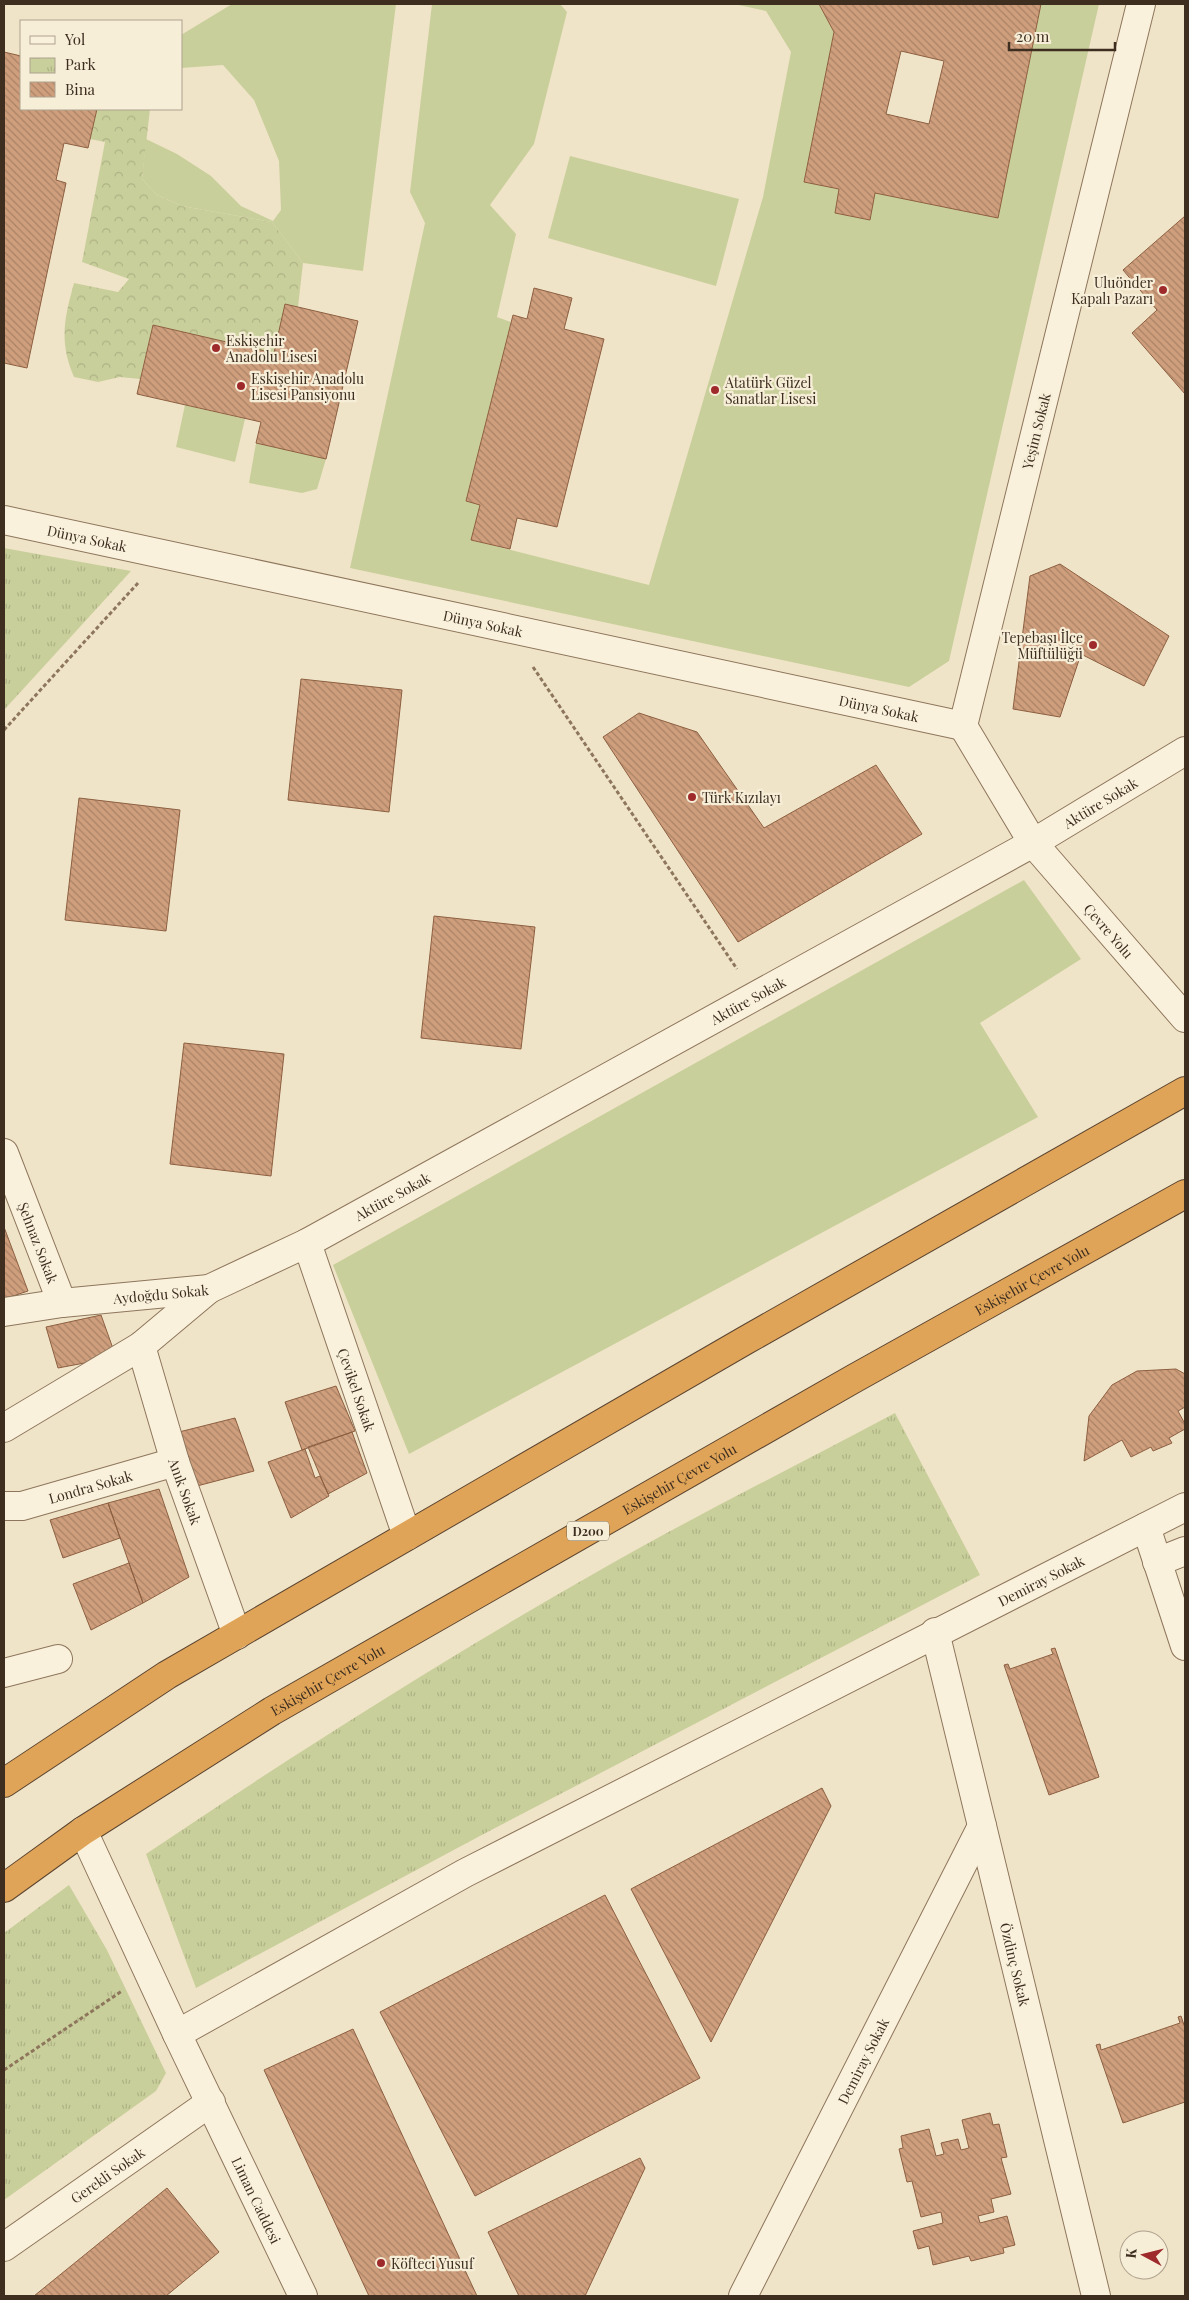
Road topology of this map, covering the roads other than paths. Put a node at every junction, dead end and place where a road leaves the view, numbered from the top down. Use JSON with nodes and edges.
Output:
{"nodes":[{"id":1,"x":1141,"y":4,"type":"edge"},
{"id":2,"x":4,"y":520,"type":"edge"},
{"id":3,"x":963,"y":726,"type":"junction"},
{"id":4,"x":1185,"y":752,"type":"edge"},
{"id":5,"x":1033,"y":843,"type":"junction"},
{"id":6,"x":1185,"y":1018,"type":"edge"},
{"id":7,"x":1185,"y":1091,"type":"edge"},
{"id":8,"x":4,"y":1154,"type":"edge"},
{"id":9,"x":1185,"y":1194,"type":"edge"},
{"id":10,"x":307,"y":1243,"type":"junction"},
{"id":11,"x":209,"y":1288,"type":"junction"},
{"id":12,"x":62,"y":1303,"type":"junction"},
{"id":13,"x":4,"y":1312,"type":"edge"},
{"id":14,"x":141,"y":1346,"type":"junction"},
{"id":15,"x":4,"y":1428,"type":"edge"},
{"id":16,"x":175,"y":1462,"type":"junction"},
{"id":17,"x":4,"y":1506,"type":"edge"},
{"id":18,"x":1185,"y":1507,"type":"edge"},
{"id":19,"x":1146,"y":1527,"type":"junction"},
{"id":20,"x":407,"y":1536,"type":"junction"},
{"id":21,"x":1185,"y":1551,"type":"edge"},
{"id":22,"x":1158,"y":1562,"type":"junction"},
{"id":23,"x":935,"y":1632,"type":"junction"},
{"id":24,"x":237,"y":1635,"type":"junction"},
{"id":25,"x":1185,"y":1646,"type":"edge"},
{"id":26,"x":58,"y":1659,"type":"dead end"},
{"id":27,"x":4,"y":1673,"type":"edge"},
{"id":28,"x":4,"y":1783,"type":"edge"},
{"id":29,"x":982,"y":1826,"type":"junction"},
{"id":30,"x":83,"y":1831,"type":"junction"},
{"id":31,"x":4,"y":1888,"type":"edge"},
{"id":32,"x":177,"y":2034,"type":"junction"},
{"id":33,"x":211,"y":2102,"type":"junction"},
{"id":34,"x":4,"y":2247,"type":"edge"},
{"id":35,"x":303,"y":2296,"type":"edge"},
{"id":36,"x":743,"y":2296,"type":"edge"},
{"id":37,"x":1096,"y":2296,"type":"edge"}],
"edges":[{"from":1,"to":3,"type":"street","name":"Yeşim Sokak"},
{"from":2,"to":3,"type":"street","name":"Dünya Sokak"},
{"from":3,"to":5,"type":"street"},
{"from":4,"to":5,"type":"street","name":"Aktüre Sokak"},
{"from":5,"to":6,"type":"street","name":"Çevre Yolu"},
{"from":5,"to":10,"type":"street","name":"Aktüre Sokak"},
{"from":7,"to":20,"type":"highway"},
{"from":8,"to":12,"type":"street","name":"Şehnaz Sokak"},
{"from":9,"to":30,"type":"highway","name":"Eskişehir Çevre Yolu","number":"D200"},
{"from":10,"to":11,"type":"street","name":"Aydoğdu Sokak"},
{"from":10,"to":20,"type":"street","name":"Çevikel Sokak"},
{"from":11,"to":12,"type":"street","name":"Aydoğdu Sokak"},
{"from":11,"to":14,"type":"street"},
{"from":12,"to":13,"type":"street","name":"Aydoğdu Sokak"},
{"from":14,"to":15,"type":"street"},
{"from":14,"to":16,"type":"street","name":"Anık Sokak"},
{"from":16,"to":17,"type":"street","name":"Londra Sokak"},
{"from":16,"to":24,"type":"street","name":"Anık Sokak"},
{"from":18,"to":19,"type":"street","name":"Demiray Sokak"},
{"from":19,"to":22,"type":"street"},
{"from":19,"to":23,"type":"street","name":"Demiray Sokak"},
{"from":20,"to":24,"type":"highway"},
{"from":21,"to":22,"type":"street"},
{"from":22,"to":25,"type":"street"},
{"from":23,"to":29,"type":"street","name":"Özdinç Sokak"},
{"from":23,"to":32,"type":"street","name":"Demiray Sokak"},
{"from":24,"to":28,"type":"highway"},
{"from":26,"to":27,"type":"street"},
{"from":29,"to":36,"type":"street","name":"Demiray Sokak"},
{"from":29,"to":37,"type":"street","name":"Özdinç Sokak"},
{"from":30,"to":31,"type":"highway","name":"Eskişehir Çevre Yolu","number":"D200"},
{"from":30,"to":32,"type":"street","name":"Liman Caddesi"},
{"from":32,"to":33,"type":"street","name":"Liman Caddesi"},
{"from":33,"to":34,"type":"street","name":"Gerekli Sokak"},
{"from":33,"to":35,"type":"street","name":"Liman Caddesi"}]}
